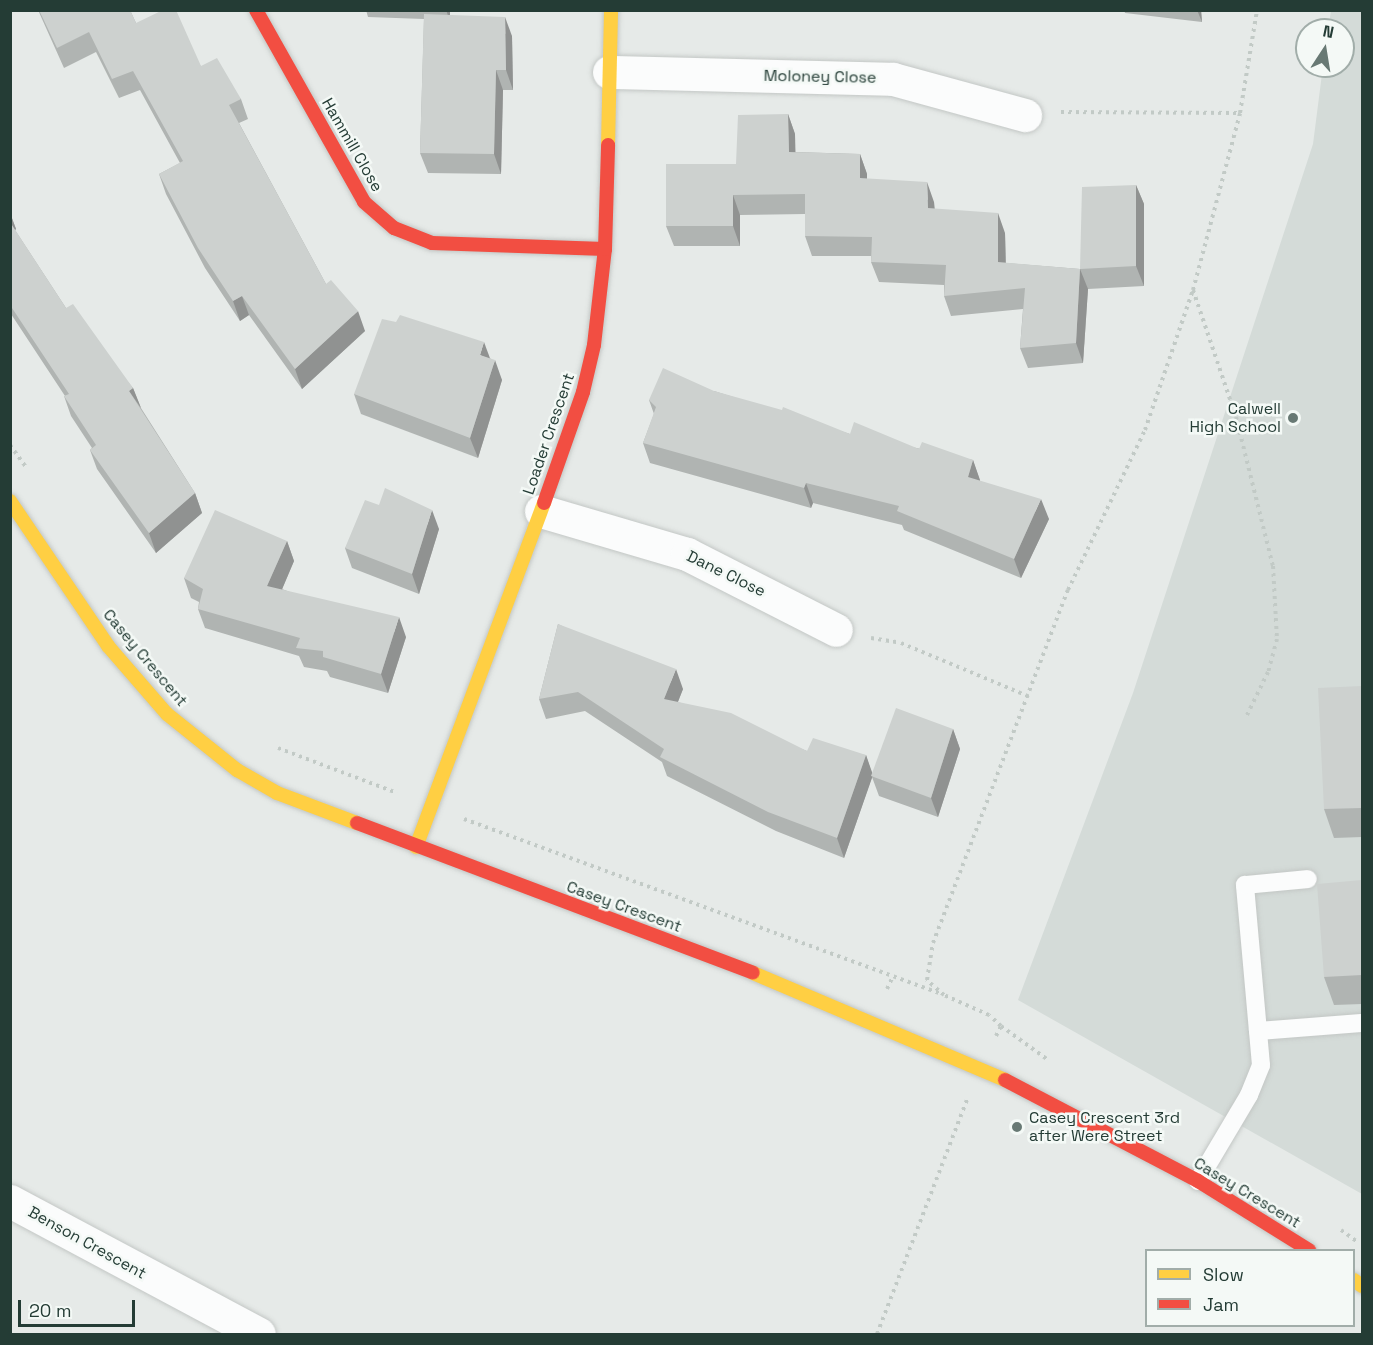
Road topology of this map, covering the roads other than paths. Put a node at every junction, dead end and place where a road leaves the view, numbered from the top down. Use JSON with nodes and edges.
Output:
{"nodes":[{"id":1,"x":256,"y":10,"type":"edge"},
{"id":2,"x":611,"y":10,"type":"edge"},
{"id":3,"x":609,"y":72,"type":"junction"},
{"id":4,"x":1025,"y":115,"type":"road end"},
{"id":5,"x":605,"y":249,"type":"junction"},
{"id":6,"x":10,"y":501,"type":"edge"},
{"id":7,"x":541,"y":511,"type":"junction"},
{"id":8,"x":836,"y":630,"type":"road end"},
{"id":9,"x":416,"y":847,"type":"junction"},
{"id":10,"x":1308,"y":879,"type":"dead end"},
{"id":11,"x":1362,"y":1023,"type":"edge"},
{"id":12,"x":1258,"y":1031,"type":"junction"},
{"id":13,"x":1198,"y":1181,"type":"junction"},
{"id":14,"x":10,"y":1201,"type":"edge"},
{"id":15,"x":1306,"y":1249,"type":"edge"},
{"id":16,"x":259,"y":1335,"type":"edge"}],
"edges":[{"from":1,"to":5,"type":"street","name":"Hammill Close"},
{"from":2,"to":3,"type":"street","name":"Loader Crescent"},
{"from":3,"to":4,"type":"street","name":"Moloney Close"},
{"from":3,"to":5,"type":"street","name":"Loader Crescent"},
{"from":5,"to":7,"type":"street","name":"Loader Crescent"},
{"from":6,"to":9,"type":"street","name":"Casey Crescent"},
{"from":7,"to":8,"type":"street","name":"Dane Close"},
{"from":7,"to":9,"type":"street","name":"Loader Crescent"},
{"from":9,"to":13,"type":"street","name":"Casey Crescent"},
{"from":10,"to":12,"type":"lane"},
{"from":11,"to":12,"type":"lane"},
{"from":12,"to":13,"type":"lane"},
{"from":13,"to":15,"type":"street","name":"Casey Crescent"},
{"from":14,"to":16,"type":"street","name":"Benson Crescent"}]}
